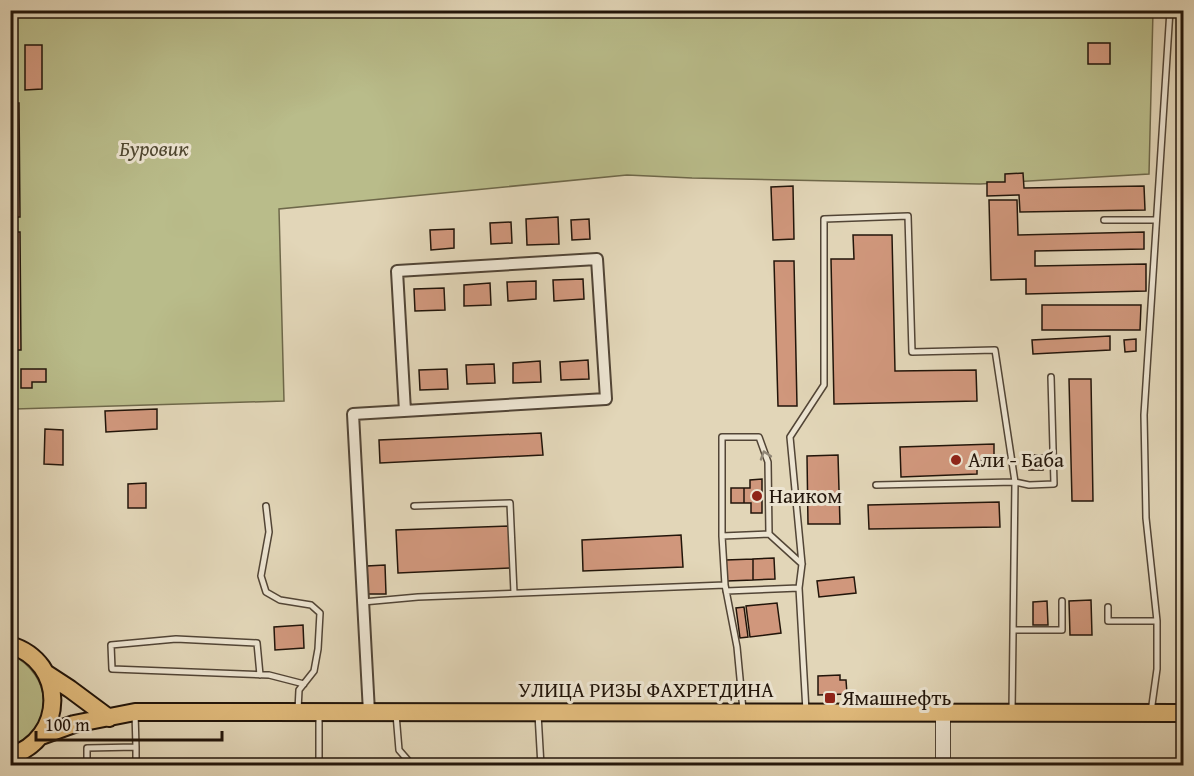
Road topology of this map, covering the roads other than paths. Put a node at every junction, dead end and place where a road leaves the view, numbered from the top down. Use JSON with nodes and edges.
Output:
{"nodes":[{"id":1,"x":228,"y":10,"type":"edge"},
{"id":2,"x":264,"y":10,"type":"edge"},
{"id":3,"x":1170,"y":10,"type":"edge"},
{"id":4,"x":1104,"y":220,"type":"dead end"},
{"id":5,"x":1156,"y":220,"type":"junction"},
{"id":6,"x":1051,"y":377,"type":"dead end"},
{"id":7,"x":405,"y":411,"type":"junction"},
{"id":8,"x":1015,"y":482,"type":"junction"},
{"id":9,"x":876,"y":485,"type":"dead end"},
{"id":10,"x":266,"y":506,"type":"dead end"},
{"id":11,"x":414,"y":506,"type":"dead end"},
{"id":12,"x":769,"y":534,"type":"junction"},
{"id":13,"x":722,"y":536,"type":"junction"},
{"id":14,"x":802,"y":564,"type":"junction"},
{"id":15,"x":726,"y":588,"type":"junction"},
{"id":16,"x":800,"y":588,"type":"junction"},
{"id":17,"x":514,"y":593,"type":"junction"},
{"id":18,"x":1062,"y":601,"type":"dead end"},
{"id":19,"x":363,"y":602,"type":"junction"},
{"id":20,"x":1108,"y":607,"type":"dead end"},
{"id":21,"x":1156,"y":621,"type":"junction"},
{"id":22,"x":1013,"y":630,"type":"junction"},
{"id":23,"x":10,"y":645,"type":"edge"},
{"id":24,"x":47,"y":675,"type":"junction"},
{"id":25,"x":260,"y":675,"type":"junction"},
{"id":26,"x":304,"y":684,"type":"junction"},
{"id":27,"x":135,"y":712,"type":"junction"},
{"id":28,"x":297,"y":712,"type":"junction"},
{"id":29,"x":319,"y":712,"type":"junction"},
{"id":30,"x":369,"y":712,"type":"junction"},
{"id":31,"x":396,"y":712,"type":"junction"},
{"id":32,"x":538,"y":712,"type":"junction"},
{"id":33,"x":743,"y":712,"type":"junction"},
{"id":34,"x":806,"y":712,"type":"junction"},
{"id":35,"x":943,"y":713,"type":"junction"},
{"id":36,"x":1012,"y":713,"type":"junction"},
{"id":37,"x":1151,"y":713,"type":"junction"},
{"id":38,"x":1184,"y":713,"type":"edge"},
{"id":39,"x":109,"y":718,"type":"junction"},
{"id":40,"x":38,"y":740,"type":"junction"},
{"id":41,"x":136,"y":747,"type":"junction"},
{"id":42,"x":10,"y":756,"type":"edge"},
{"id":43,"x":26,"y":765,"type":"edge"},
{"id":44,"x":87,"y":765,"type":"edge"},
{"id":45,"x":136,"y":765,"type":"edge"},
{"id":46,"x":319,"y":765,"type":"edge"},
{"id":47,"x":413,"y":765,"type":"edge"},
{"id":48,"x":541,"y":765,"type":"edge"},
{"id":49,"x":943,"y":765,"type":"edge"}],
"edges":[{"from":1,"to":2,"type":"lane"},
{"from":3,"to":5,"type":"lane"},
{"from":4,"to":5,"type":"lane"},
{"from":5,"to":21,"type":"lane"},
{"from":6,"to":8,"type":"lane"},
{"from":7,"to":7,"type":"street"},
{"from":7,"to":19,"type":"street"},
{"from":8,"to":9,"type":"lane"},
{"from":8,"to":14,"type":"lane"},
{"from":8,"to":22,"type":"lane"},
{"from":10,"to":26,"type":"lane"},
{"from":11,"to":17,"type":"lane"},
{"from":12,"to":13,"type":"lane"},
{"from":12,"to":13,"type":"lane","one_way":true},
{"from":12,"to":14,"type":"lane"},
{"from":13,"to":15,"type":"lane"},
{"from":14,"to":16,"type":"lane"},
{"from":15,"to":16,"type":"lane"},
{"from":15,"to":17,"type":"lane"},
{"from":15,"to":33,"type":"lane"},
{"from":16,"to":34,"type":"lane"},
{"from":17,"to":19,"type":"lane"},
{"from":18,"to":22,"type":"lane"},
{"from":19,"to":30,"type":"street"},
{"from":20,"to":21,"type":"lane"},
{"from":21,"to":37,"type":"lane"},
{"from":22,"to":36,"type":"lane"},
{"from":23,"to":24,"type":"main road"},
{"from":24,"to":39,"type":"main road"},
{"from":24,"to":40,"type":"main road"},
{"from":25,"to":25,"type":"lane"},
{"from":25,"to":26,"type":"lane"},
{"from":26,"to":28,"type":"lane"},
{"from":27,"to":28,"type":"main road","name":"УЛИЦА РИЗЫ ФАХРЕТДИНА"},
{"from":27,"to":39,"type":"main road","name":"УЛИЦА РИЗЫ ФАХРЕТДИНА"},
{"from":27,"to":41,"type":"lane"},
{"from":28,"to":29,"type":"main road","name":"УЛИЦА РИЗЫ ФАХРЕТДИНА"},
{"from":29,"to":30,"type":"main road","name":"УЛИЦА РИЗЫ ФАХРЕТДИНА"},
{"from":29,"to":46,"type":"lane"},
{"from":30,"to":31,"type":"main road","name":"УЛИЦА РИЗЫ ФАХРЕТДИНА"},
{"from":31,"to":32,"type":"main road","name":"УЛИЦА РИЗЫ ФАХРЕТДИНА"},
{"from":31,"to":47,"type":"lane"},
{"from":32,"to":33,"type":"main road","name":"УЛИЦА РИЗЫ ФАХРЕТДИНА"},
{"from":32,"to":48,"type":"lane"},
{"from":33,"to":34,"type":"main road","name":"УЛИЦА РИЗЫ ФАХРЕТДИНА"},
{"from":34,"to":35,"type":"main road","name":"УЛИЦА РИЗЫ ФАХРЕТДИНА"},
{"from":35,"to":36,"type":"main road","name":"УЛИЦА РИЗЫ ФАХРЕТДИНА"},
{"from":35,"to":49,"type":"street"},
{"from":36,"to":37,"type":"main road","name":"УЛИЦА РИЗЫ ФАХРЕТДИНА"},
{"from":37,"to":38,"type":"main road","name":"УЛИЦА РИЗЫ ФАХРЕТДИНА"},
{"from":39,"to":40,"type":"main road","name":"УЛИЦА РИЗЫ ФАХРЕТДИНА"},
{"from":40,"to":42,"type":"main road","name":"УЛИЦА РИЗЫ ФАХРЕТДИНА"},
{"from":40,"to":43,"type":"main road"},
{"from":41,"to":44,"type":"lane"},
{"from":41,"to":45,"type":"lane"}]}
